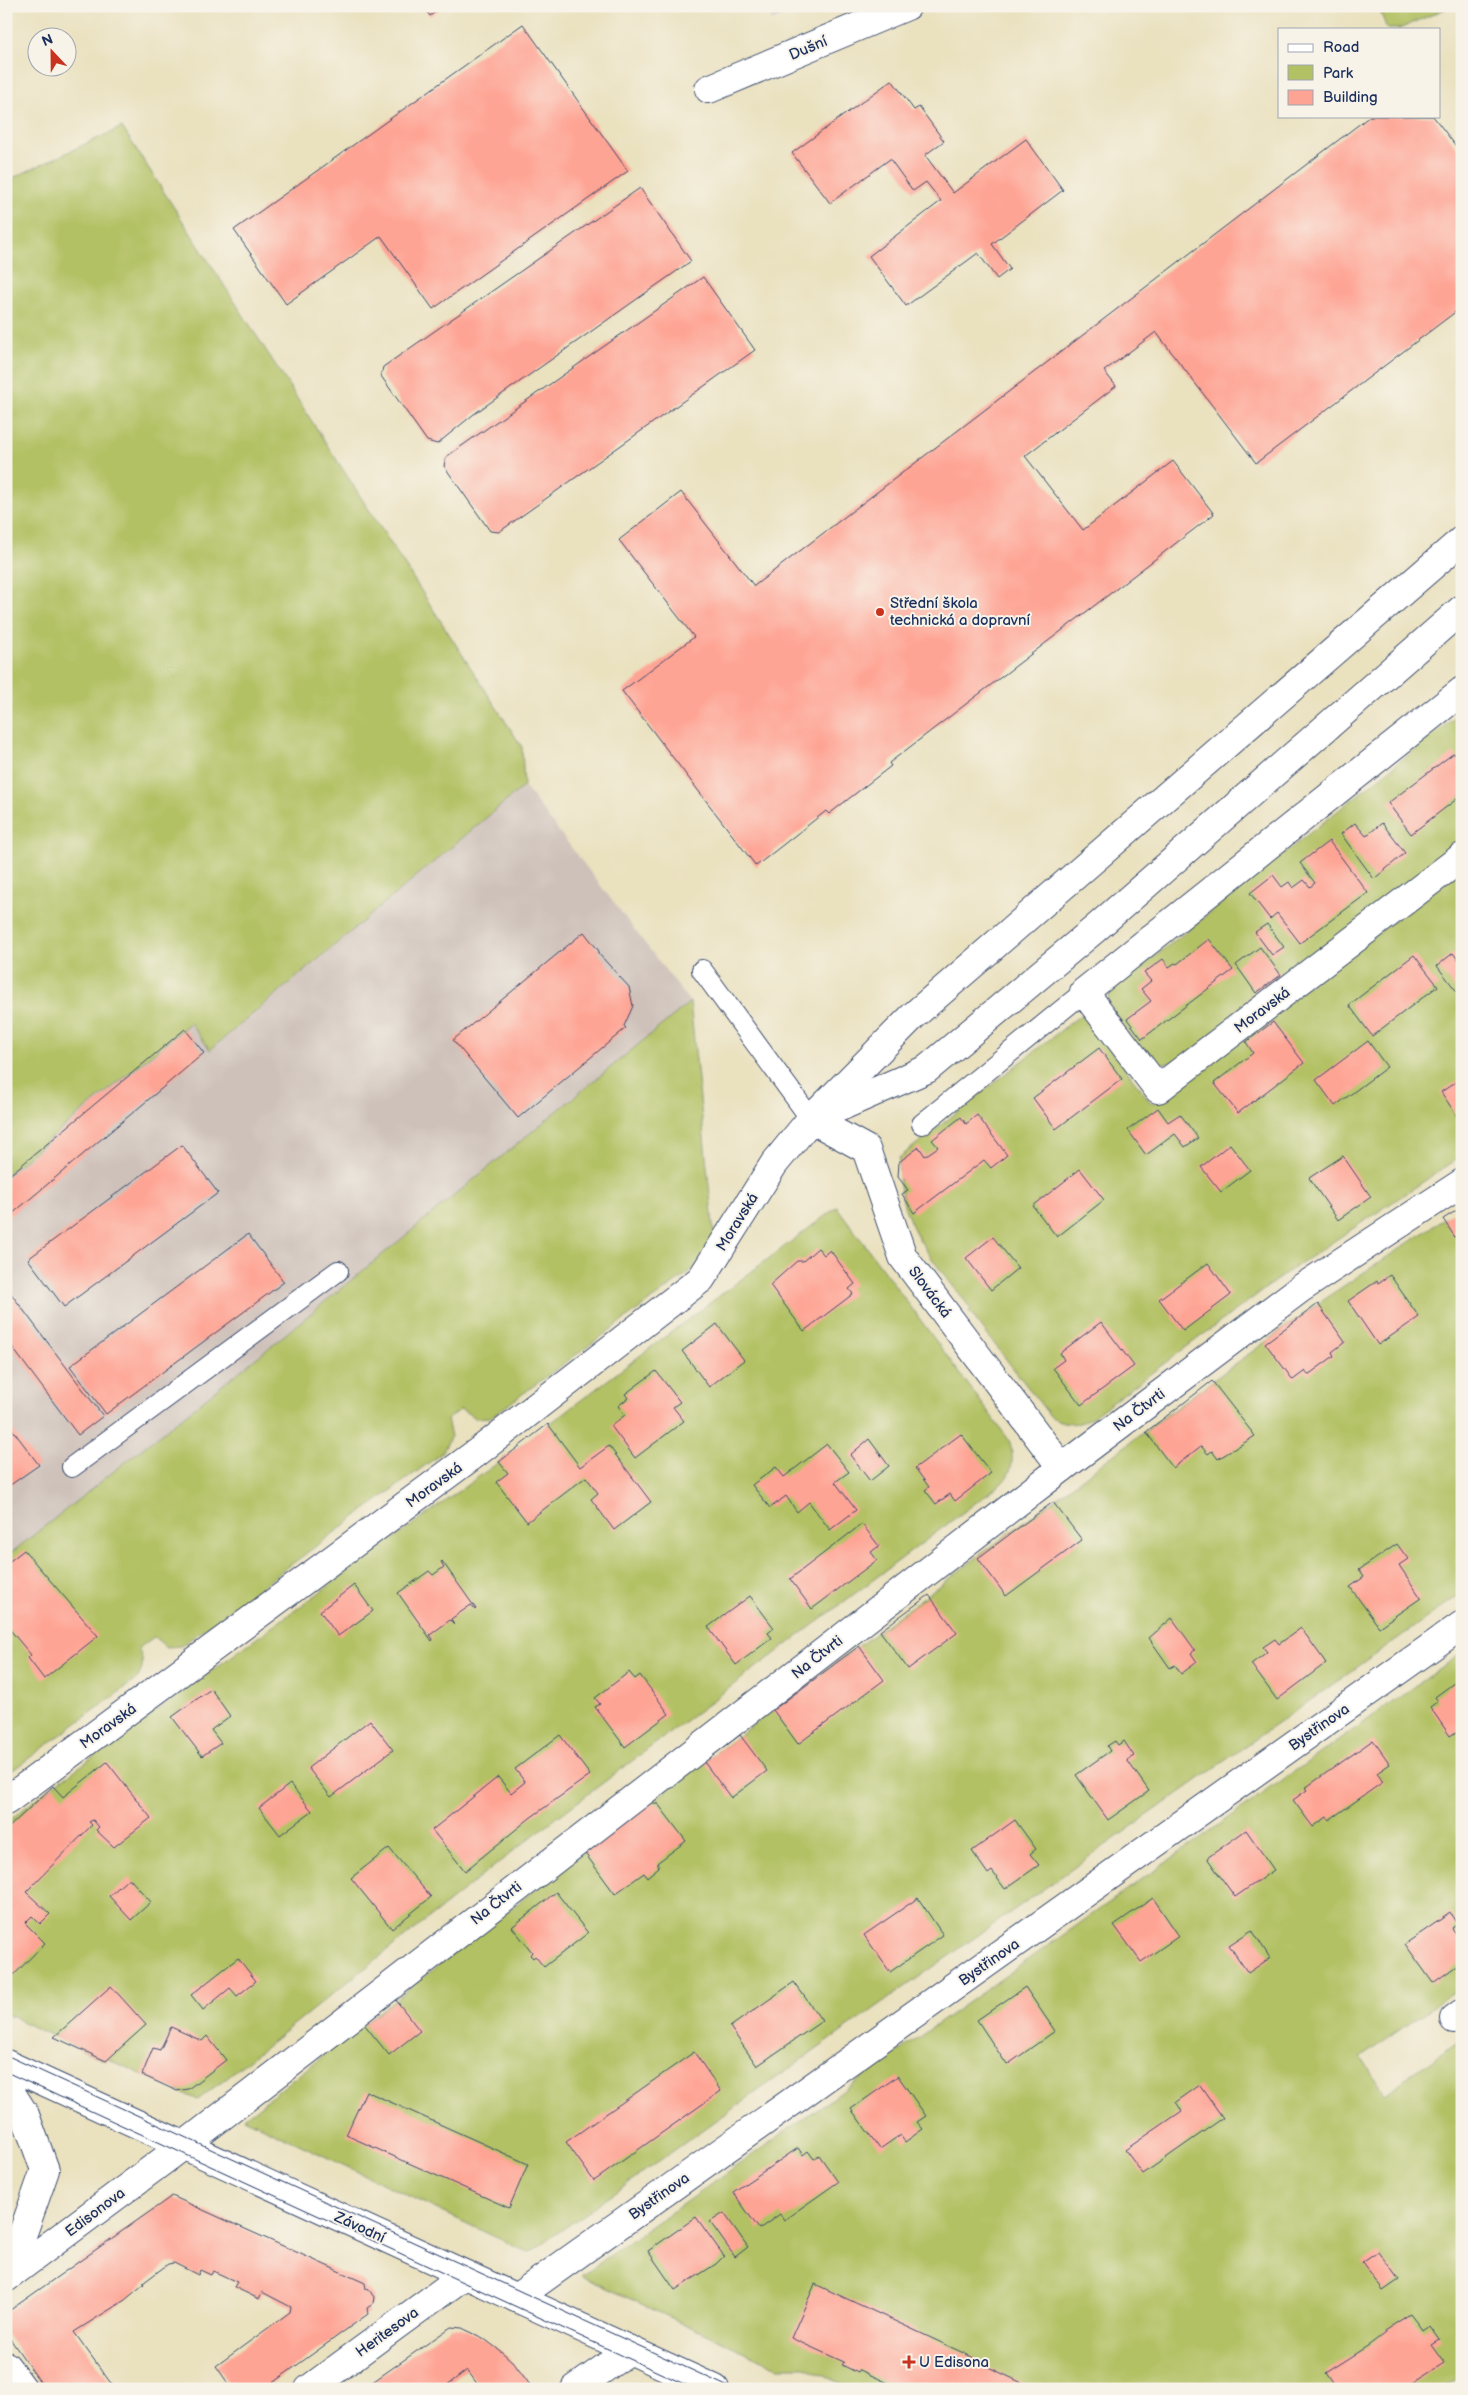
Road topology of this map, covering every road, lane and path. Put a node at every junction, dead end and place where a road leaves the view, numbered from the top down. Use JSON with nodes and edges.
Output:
{"nodes":[{"id":1,"x":907,"y":6,"type":"edge"},
{"id":2,"x":710,"y":89,"type":"dead end"},
{"id":3,"x":1462,"y":540,"type":"edge"},
{"id":4,"x":1462,"y":609,"type":"edge"},
{"id":5,"x":1462,"y":691,"type":"edge"},
{"id":6,"x":1462,"y":857,"type":"edge"},
{"id":7,"x":702,"y":970,"type":"dead end"},
{"id":8,"x":1084,"y":992,"type":"junction"},
{"id":9,"x":811,"y":1119,"type":"junction"},
{"id":10,"x":922,"y":1124,"type":"dead end"},
{"id":11,"x":1462,"y":1183,"type":"edge"},
{"id":12,"x":338,"y":1271,"type":"dead end"},
{"id":13,"x":72,"y":1467,"type":"dead end"},
{"id":14,"x":1062,"y":1468,"type":"junction"},
{"id":15,"x":1462,"y":1625,"type":"edge"},
{"id":16,"x":6,"y":1801,"type":"edge"},
{"id":17,"x":6,"y":2064,"type":"edge"},
{"id":18,"x":6,"y":2085,"type":"edge"},
{"id":19,"x":184,"y":2145,"type":"junction"},
{"id":20,"x":6,"y":2260,"type":"edge"},
{"id":21,"x":465,"y":2275,"type":"junction"},
{"id":22,"x":6,"y":2278,"type":"edge"},
{"id":23,"x":516,"y":2298,"type":"junction"},
{"id":24,"x":630,"y":2350,"type":"junction"},
{"id":25,"x":6,"y":2366,"type":"edge"},
{"id":26,"x":23,"y":2389,"type":"edge"},
{"id":27,"x":309,"y":2389,"type":"edge"},
{"id":28,"x":575,"y":2389,"type":"edge"},
{"id":29,"x":715,"y":2389,"type":"edge"}],
"edges":[{"from":1,"to":2,"type":"street","name":"Dušní"},
{"from":3,"to":9,"type":"street","name":"Moravská"},
{"from":4,"to":9,"type":"street"},
{"from":5,"to":8,"type":"street"},
{"from":6,"to":8,"type":"street","name":"Moravská"},
{"from":7,"to":9,"type":"lane"},
{"from":8,"to":10,"type":"lane"},
{"from":9,"to":14,"type":"street","name":"Slovácká"},
{"from":9,"to":16,"type":"street","name":"Moravská"},
{"from":11,"to":14,"type":"street","name":"Na Čtvrti"},
{"from":12,"to":13,"type":"lane"},
{"from":14,"to":19,"type":"street","name":"Na Čtvrti"},
{"from":15,"to":23,"type":"street","name":"Bystřinova"},
{"from":17,"to":19,"type":"street","name":"Závodní"},
{"from":18,"to":20,"type":"street"},
{"from":19,"to":21,"type":"street","name":"Závodní"},
{"from":19,"to":22,"type":"street","name":"Edisonova"},
{"from":21,"to":23,"type":"street","name":"Závodní"},
{"from":21,"to":27,"type":"street","name":"Heritesova"},
{"from":23,"to":24,"type":"street","name":"Závodní"},
{"from":24,"to":28,"type":"street"},
{"from":24,"to":29,"type":"street","name":"Závodní"},
{"from":25,"to":26,"type":"street"}]}
